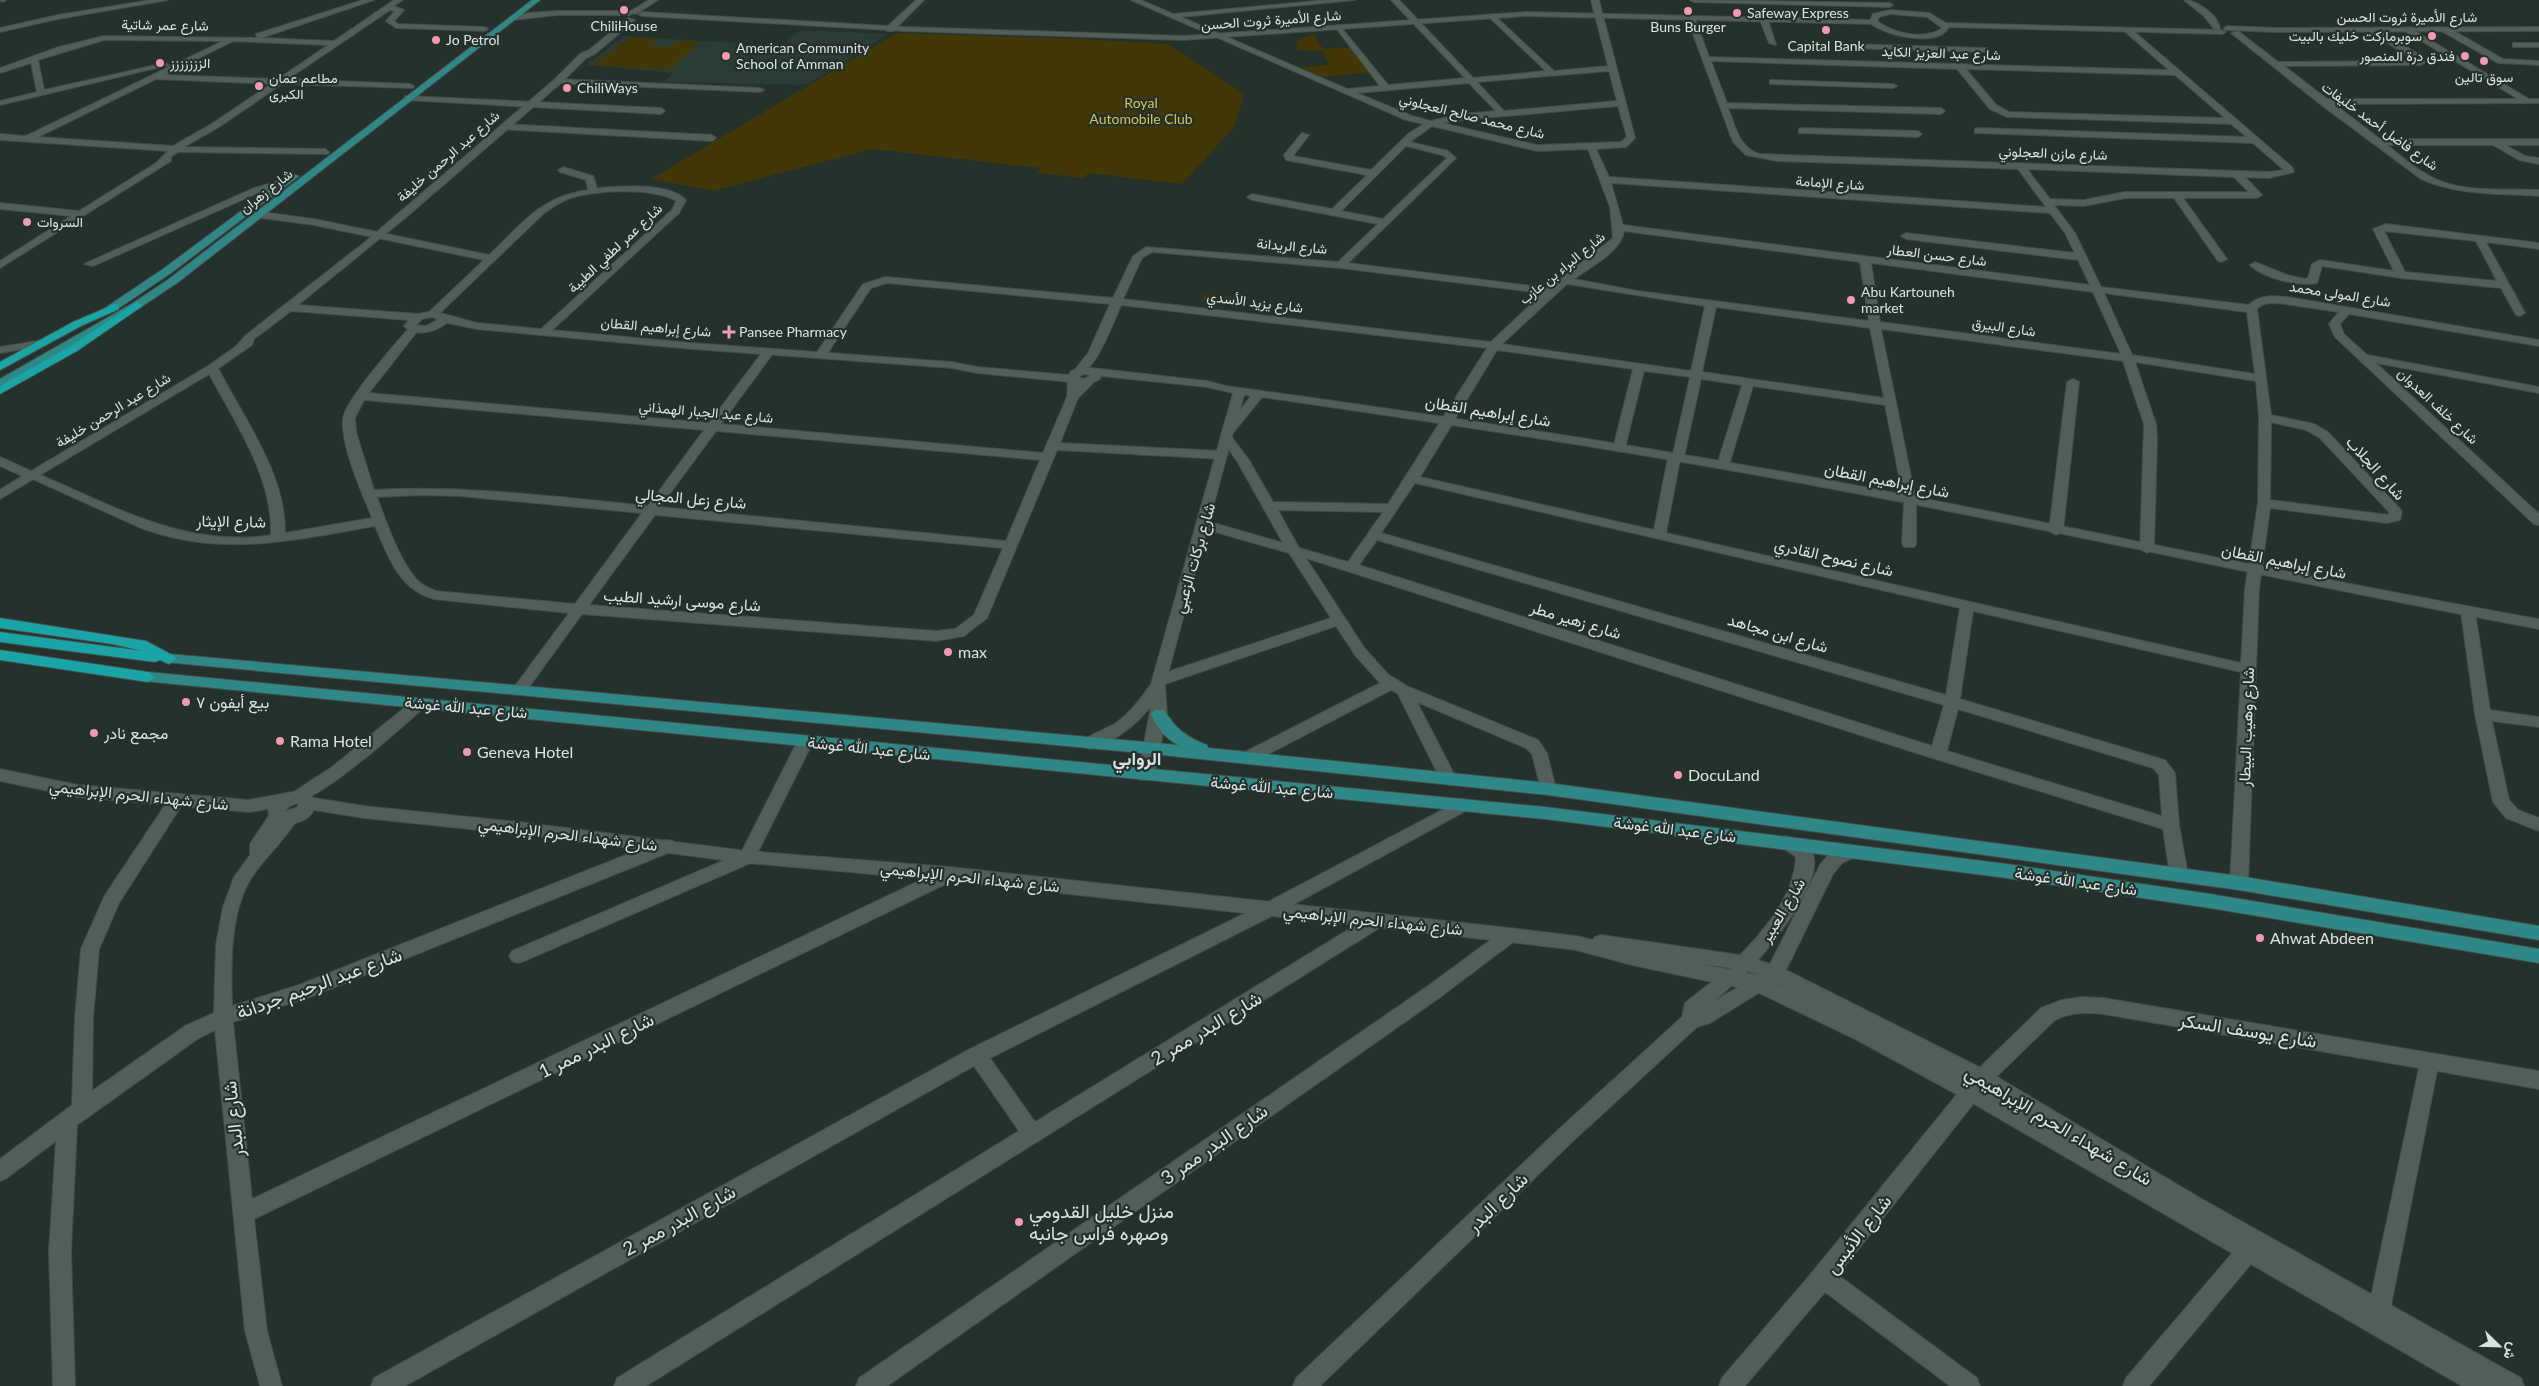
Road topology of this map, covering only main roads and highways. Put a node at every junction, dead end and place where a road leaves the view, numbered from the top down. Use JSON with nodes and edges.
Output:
{"nodes":[{"id":1,"x":536,"y":0,"type":"edge"},
{"id":2,"x":526,"y":3,"type":"edge"},
{"id":3,"x":137,"y":305,"type":"junction"},
{"id":4,"x":115,"y":307,"type":"junction"},
{"id":5,"x":0,"y":367,"type":"edge"},
{"id":6,"x":0,"y":375,"type":"edge"},
{"id":7,"x":0,"y":384,"type":"edge"},
{"id":8,"x":0,"y":391,"type":"edge"},
{"id":9,"x":0,"y":623,"type":"edge"},
{"id":10,"x":0,"y":637,"type":"edge"},
{"id":11,"x":0,"y":655,"type":"edge"},
{"id":12,"x":169,"y":659,"type":"junction"},
{"id":13,"x":0,"y":665,"type":"edge"},
{"id":14,"x":148,"y":677,"type":"junction"},
{"id":15,"x":1159,"y":714,"type":"road end"},
{"id":16,"x":1214,"y":755,"type":"junction"},
{"id":17,"x":2539,"y":933,"type":"edge"},
{"id":18,"x":2539,"y":956,"type":"edge"}],
"edges":[{"from":1,"to":2,"type":"main road","name":"شارع زهران"},
{"from":2,"to":3,"type":"main road","name":"شارع زهران"},
{"from":2,"to":4,"type":"main road","name":"شارع زهران"},
{"from":3,"to":7,"type":"main road","name":"شارع زهران"},
{"from":3,"to":8,"type":"highway"},
{"from":4,"to":5,"type":"highway"},
{"from":4,"to":6,"type":"main road","name":"شارع زهران"},
{"from":9,"to":12,"type":"highway"},
{"from":10,"to":12,"type":"highway","name":"شارع عبد الله غوشة"},
{"from":11,"to":14,"type":"highway","name":"شارع عبد الله غوشة"},
{"from":12,"to":16,"type":"main road","name":"شارع عبد الله غوشة"},
{"from":13,"to":14,"type":"highway"},
{"from":14,"to":18,"type":"main road","name":"شارع عبد الله غوشة"},
{"from":15,"to":16,"type":"main road"},
{"from":16,"to":17,"type":"main road","name":"شارع عبد الله غوشة"}]}
